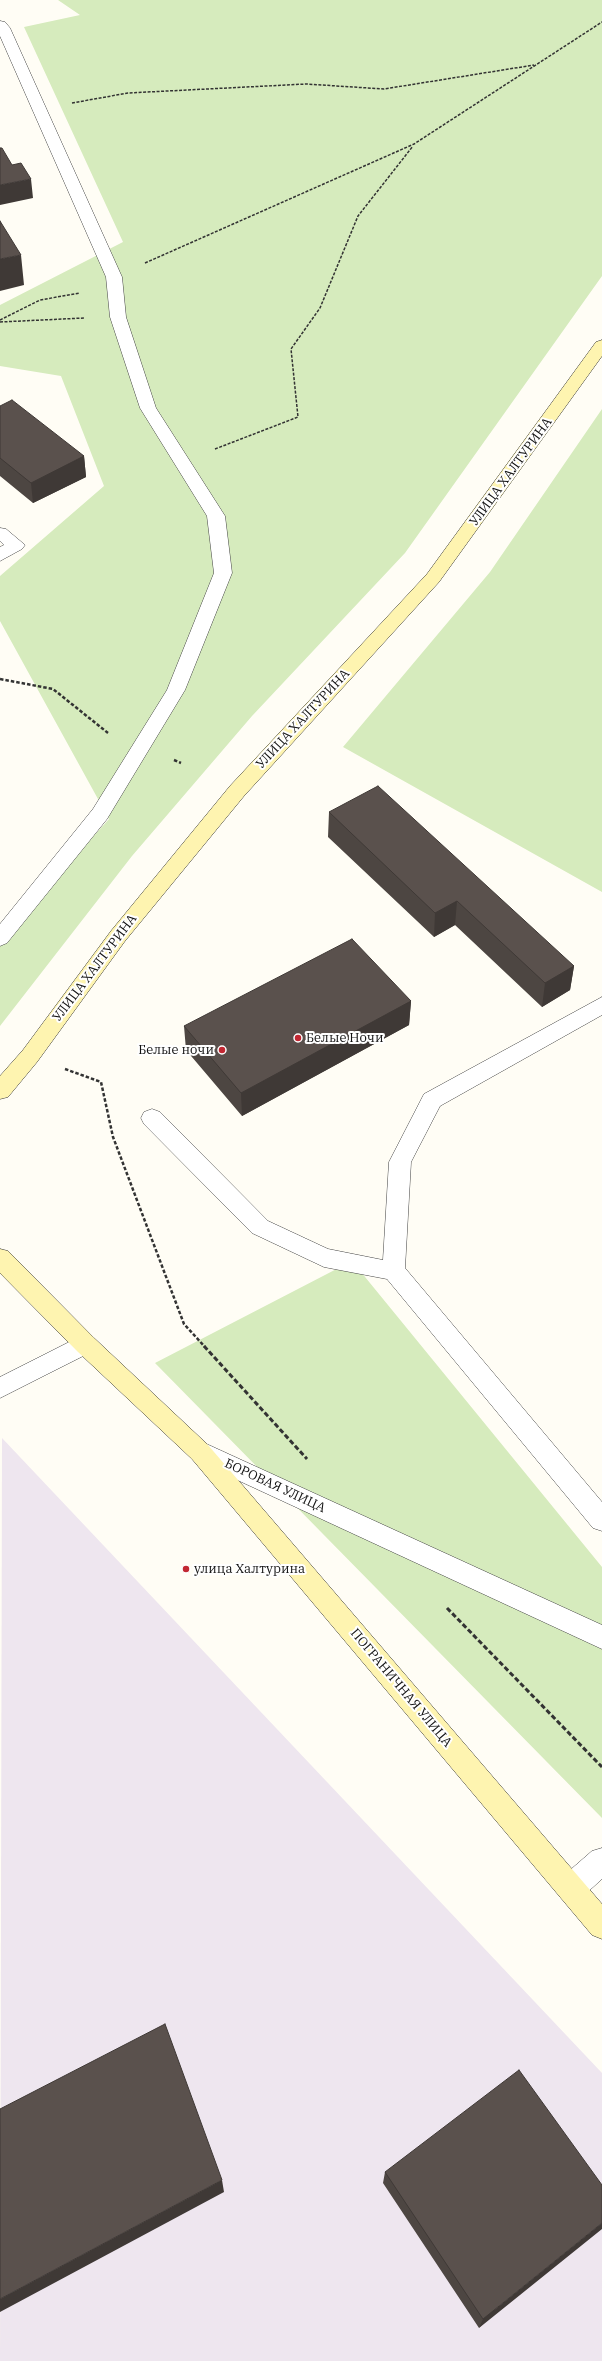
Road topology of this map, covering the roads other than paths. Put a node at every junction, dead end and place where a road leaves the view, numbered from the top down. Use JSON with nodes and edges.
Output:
{"nodes":[{"id":1,"x":0,"y":25,"type":"edge"},
{"id":2,"x":602,"y":345,"type":"edge"},
{"id":3,"x":0,"y":533,"type":"edge"},
{"id":4,"x":0,"y":555,"type":"edge"},
{"id":5,"x":0,"y":938,"type":"edge"},
{"id":6,"x":602,"y":1005,"type":"edge"},
{"id":7,"x":0,"y":1091,"type":"edge"},
{"id":8,"x":152,"y":1118,"type":"dead end"},
{"id":9,"x":0,"y":1258,"type":"edge"},
{"id":10,"x":394,"y":1271,"type":"junction"},
{"id":11,"x":85,"y":1344,"type":"junction"},
{"id":12,"x":0,"y":1388,"type":"edge"},
{"id":13,"x":200,"y":1452,"type":"junction"},
{"id":14,"x":601,"y":1518,"type":"edge"},
{"id":15,"x":602,"y":1637,"type":"edge"},
{"id":16,"x":602,"y":1860,"type":"edge"},
{"id":17,"x":571,"y":1888,"type":"junction"},
{"id":18,"x":602,"y":1925,"type":"edge"}],
"edges":[{"from":1,"to":5,"type":"street"},
{"from":2,"to":7,"type":"main road","name":"УЛИЦА ХАЛТУРИНА"},
{"from":3,"to":4,"type":"street"},
{"from":6,"to":10,"type":"street"},
{"from":8,"to":10,"type":"street"},
{"from":9,"to":11,"type":"main road","name":"БОРОВАЯ УЛИЦА"},
{"from":10,"to":14,"type":"street"},
{"from":11,"to":12,"type":"street"},
{"from":11,"to":13,"type":"main road","name":"БОРОВАЯ УЛИЦА"},
{"from":13,"to":15,"type":"street","name":"БОРОВАЯ УЛИЦА"},
{"from":13,"to":17,"type":"main road","name":"ПОГРАНИЧНАЯ УЛИЦА"},
{"from":16,"to":17,"type":"street"},
{"from":17,"to":18,"type":"main road","name":"ПОГРАНИЧНАЯ УЛИЦА"}]}
